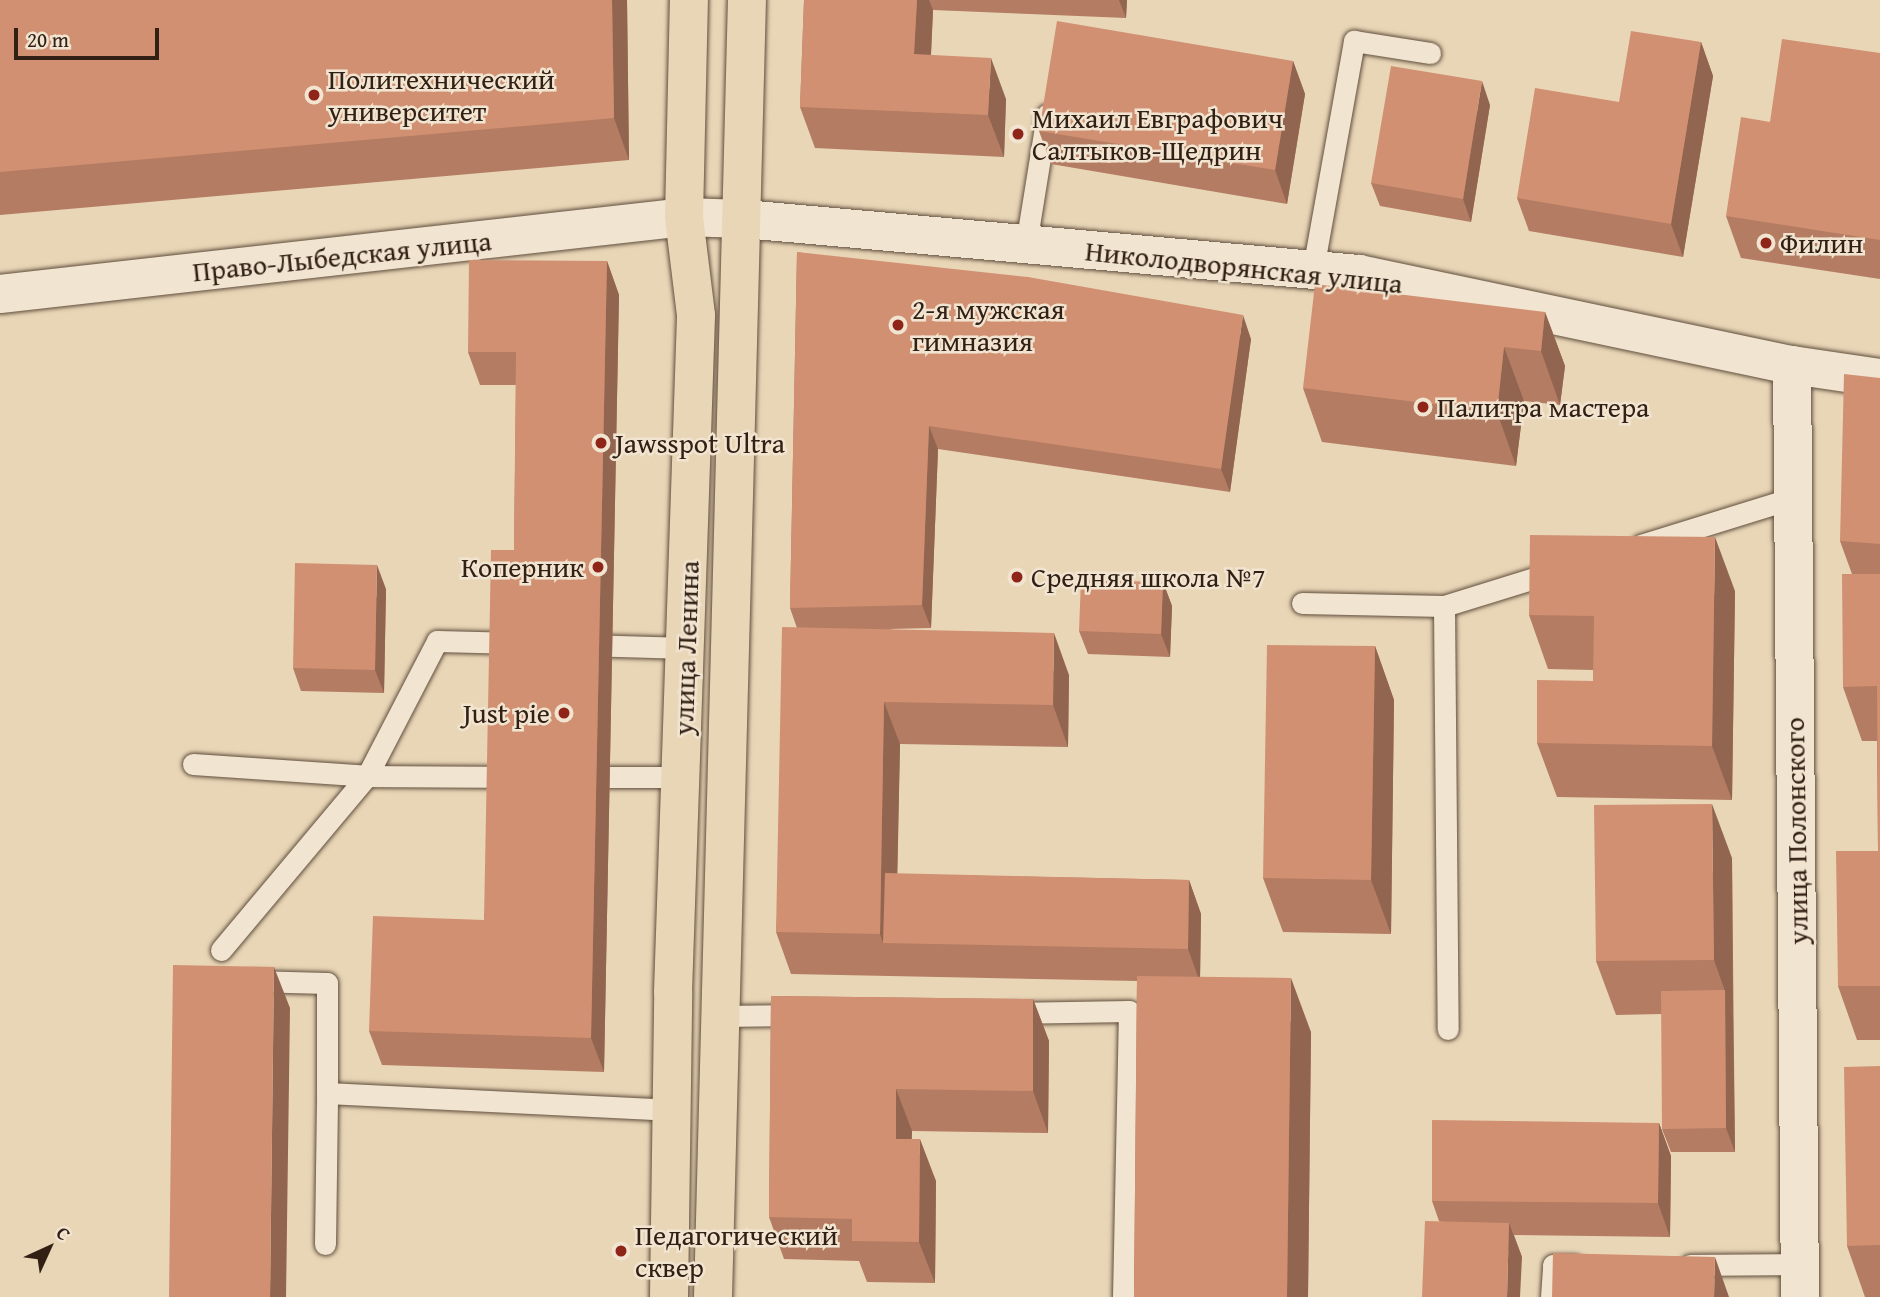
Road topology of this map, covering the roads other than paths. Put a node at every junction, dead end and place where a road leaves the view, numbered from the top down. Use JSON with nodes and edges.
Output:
{"nodes":[{"id":1,"x":689,"y":0,"type":"edge"},
{"id":2,"x":747,"y":0,"type":"edge"},
{"id":3,"x":1430,"y":53,"type":"dead end"},
{"id":4,"x":1050,"y":97,"type":"edge"},
{"id":5,"x":684,"y":216,"type":"junction"},
{"id":6,"x":744,"y":219,"type":"junction"},
{"id":7,"x":1026,"y":244,"type":"junction"},
{"id":8,"x":1313,"y":269,"type":"junction"},
{"id":9,"x":0,"y":294,"type":"edge"},
{"id":10,"x":1792,"y":365,"type":"junction"},
{"id":11,"x":1880,"y":378,"type":"edge"},
{"id":12,"x":1793,"y":498,"type":"junction"},
{"id":13,"x":1625,"y":550,"type":"edge"},
{"id":14,"x":1574,"y":566,"type":"edge"},
{"id":15,"x":1302,"y":603,"type":"dead end"},
{"id":16,"x":1444,"y":606,"type":"junction"},
{"id":17,"x":686,"y":648,"type":"junction"},
{"id":18,"x":193,"y":764,"type":"dead end"},
{"id":19,"x":367,"y":776,"type":"junction"},
{"id":20,"x":534,"y":777,"type":"edge"},
{"id":21,"x":562,"y":777,"type":"edge"},
{"id":22,"x":681,"y":778,"type":"junction"},
{"id":23,"x":221,"y":950,"type":"dead end"},
{"id":24,"x":238,"y":981,"type":"edge"},
{"id":25,"x":993,"y":1013,"type":"edge"},
{"id":26,"x":816,"y":1015,"type":"edge"},
{"id":27,"x":720,"y":1016,"type":"junction"},
{"id":28,"x":1448,"y":1029,"type":"dead end"},
{"id":29,"x":327,"y":1093,"type":"junction"},
{"id":30,"x":674,"y":1110,"type":"junction"},
{"id":31,"x":325,"y":1244,"type":"dead end"},
{"id":32,"x":1594,"y":1265,"type":"edge"},
{"id":33,"x":1663,"y":1265,"type":"edge"},
{"id":34,"x":1800,"y":1281,"type":"edge"},
{"id":35,"x":669,"y":1297,"type":"edge"},
{"id":36,"x":713,"y":1297,"type":"edge"},
{"id":37,"x":1123,"y":1297,"type":"edge"},
{"id":38,"x":1551,"y":1297,"type":"edge"}],
"edges":[{"from":1,"to":5,"type":"main road","name":"улица Ленина"},
{"from":2,"to":6,"type":"main road","name":"улица Ленина"},
{"from":3,"to":8,"type":"lane"},
{"from":4,"to":7,"type":"lane"},
{"from":5,"to":6,"type":"street","name":"Николодворянская улица"},
{"from":5,"to":9,"type":"street","name":"Право-Лыбедская улица"},
{"from":5,"to":17,"type":"main road","name":"улица Ленина"},
{"from":6,"to":7,"type":"street","name":"Николодворянская улица"},
{"from":6,"to":27,"type":"main road","name":"улица Ленина"},
{"from":7,"to":8,"type":"street","name":"Николодворянская улица"},
{"from":8,"to":10,"type":"street","name":"Николодворянская улица"},
{"from":10,"to":11,"type":"street","name":"Николодворянская улица"},
{"from":10,"to":12,"type":"street","name":"улица Полонского"},
{"from":12,"to":13,"type":"lane"},
{"from":12,"to":34,"type":"street","name":"улица Полонского"},
{"from":14,"to":16,"type":"lane"},
{"from":15,"to":16,"type":"lane"},
{"from":16,"to":28,"type":"lane"},
{"from":17,"to":19,"type":"lane"},
{"from":17,"to":22,"type":"main road","name":"улица Ленина"},
{"from":18,"to":19,"type":"lane"},
{"from":19,"to":20,"type":"lane"},
{"from":19,"to":23,"type":"lane"},
{"from":21,"to":22,"type":"lane"},
{"from":22,"to":30,"type":"main road","name":"улица Ленина"},
{"from":24,"to":29,"type":"lane"},
{"from":25,"to":37,"type":"lane"},
{"from":26,"to":27,"type":"lane"},
{"from":27,"to":36,"type":"main road","name":"улица Ленина"},
{"from":29,"to":30,"type":"lane"},
{"from":29,"to":31,"type":"lane"},
{"from":30,"to":35,"type":"main road","name":"улица Ленина"},
{"from":32,"to":38,"type":"lane"},
{"from":33,"to":34,"type":"lane"}]}
